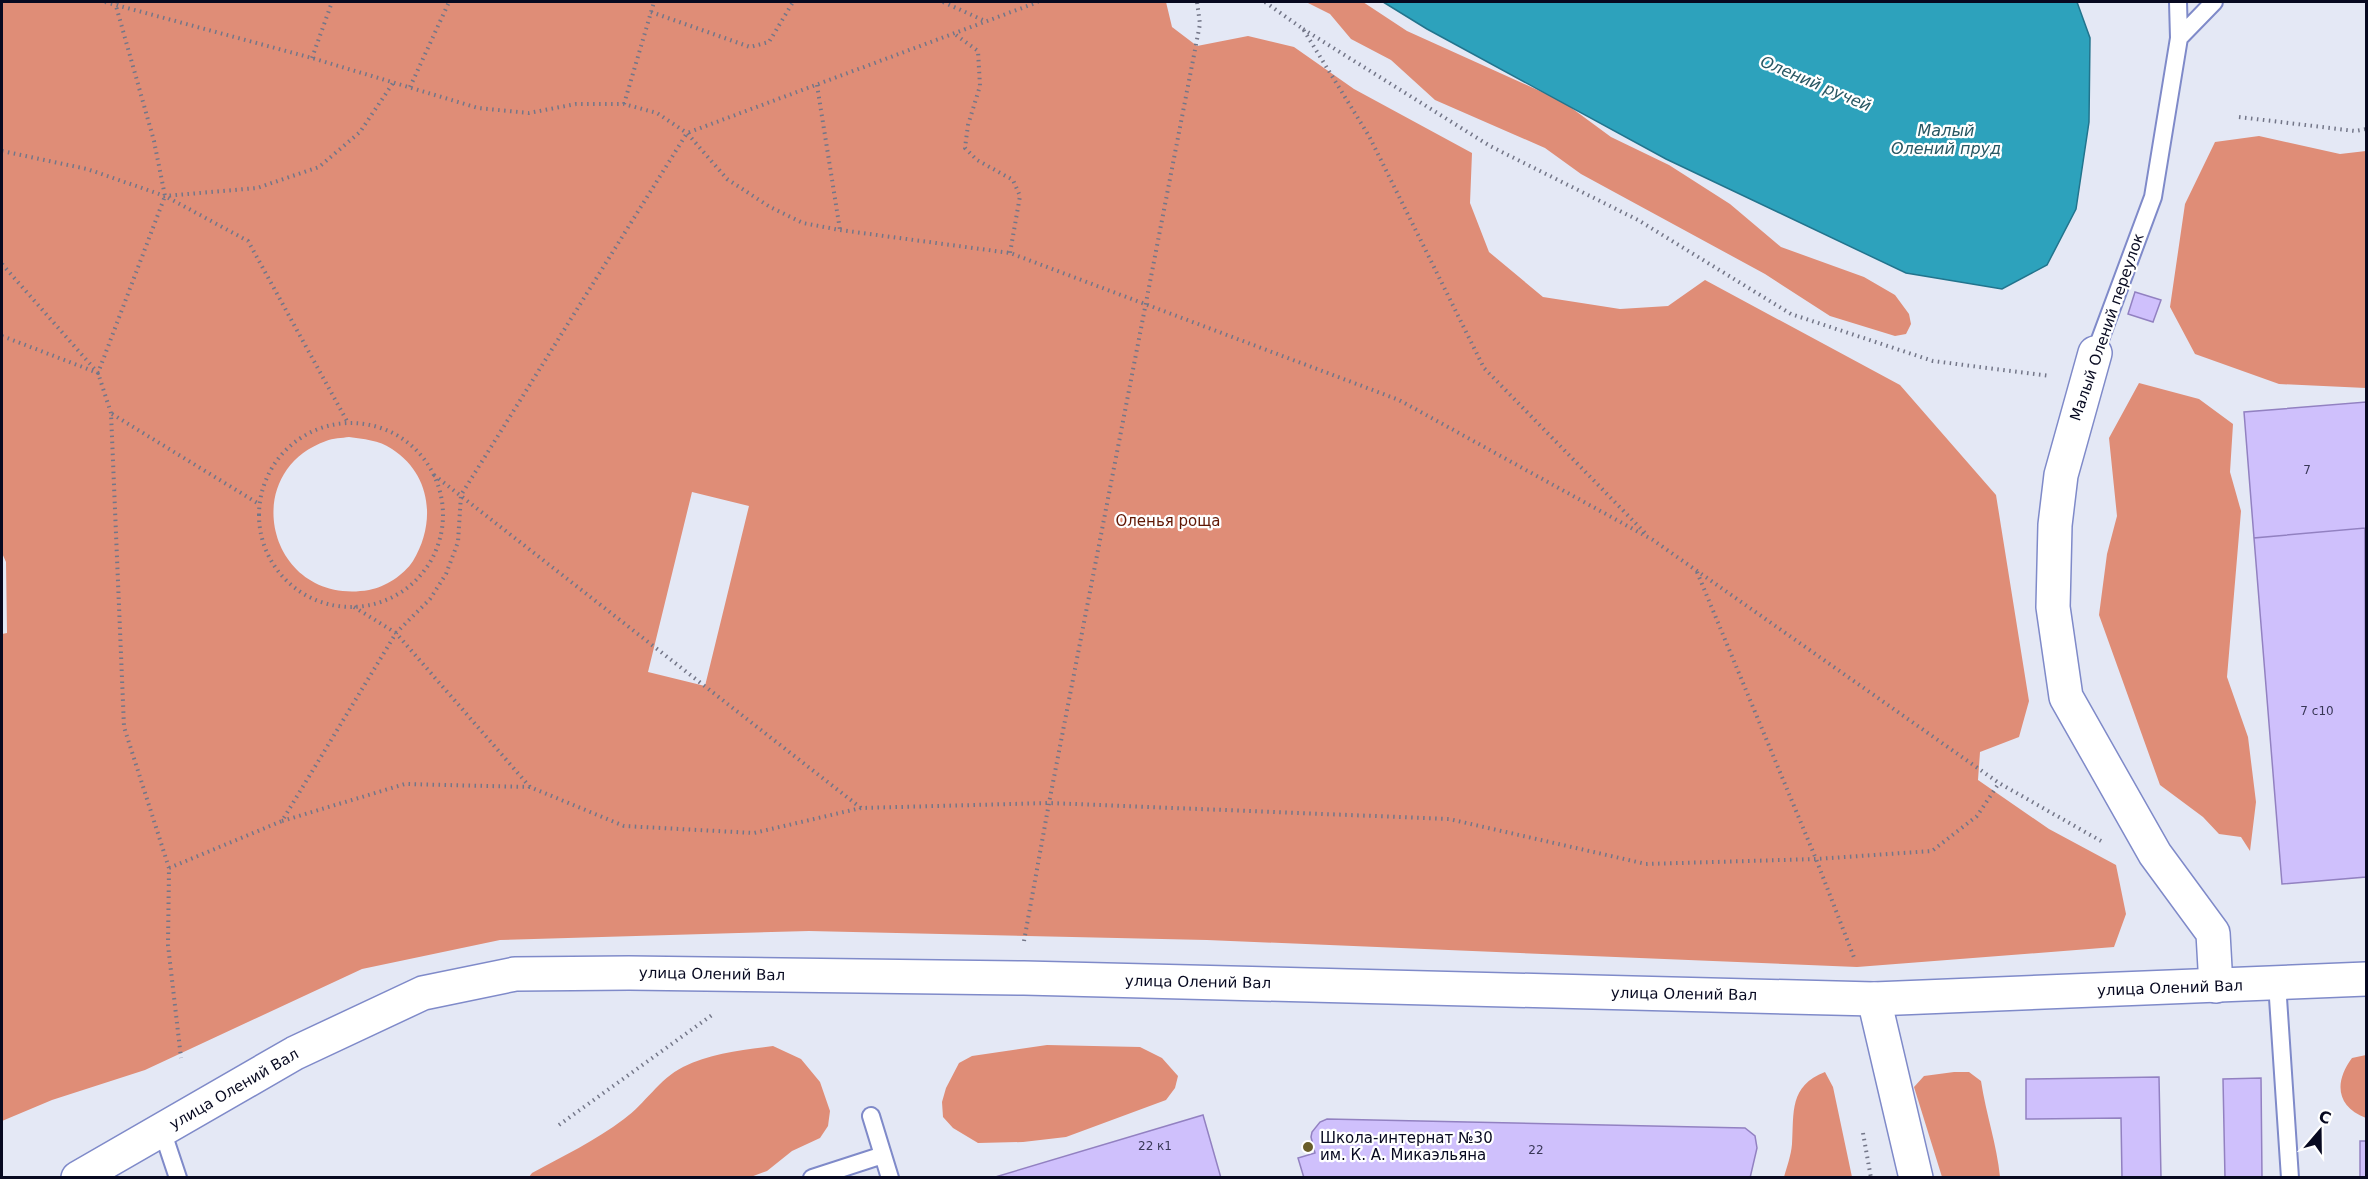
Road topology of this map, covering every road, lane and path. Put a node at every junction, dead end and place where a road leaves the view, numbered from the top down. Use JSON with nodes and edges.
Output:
{"nodes":[{"id":1,"x":105,"y":2,"type":"edge"},
{"id":2,"x":332,"y":2,"type":"edge"},
{"id":3,"x":449,"y":2,"type":"edge"},
{"id":4,"x":654,"y":2,"type":"edge"},
{"id":5,"x":793,"y":2,"type":"edge"},
{"id":6,"x":943,"y":2,"type":"edge"},
{"id":7,"x":1038,"y":2,"type":"edge"},
{"id":8,"x":1197,"y":2,"type":"edge"},
{"id":9,"x":1265,"y":2,"type":"edge"},
{"id":10,"x":2178,"y":2,"type":"edge"},
{"id":11,"x":2214,"y":2,"type":"edge"},
{"id":12,"x":117,"y":4,"type":"edge"},
{"id":13,"x":651,"y":12,"type":"junction"},
{"id":14,"x":986,"y":22,"type":"junction"},
{"id":15,"x":1304,"y":29,"type":"junction"},
{"id":16,"x":956,"y":34,"type":"junction"},
{"id":17,"x":2179,"y":38,"type":"junction"},
{"id":18,"x":312,"y":58,"type":"junction"},
{"id":19,"x":393,"y":82,"type":"junction"},
{"id":20,"x":817,"y":85,"type":"junction"},
{"id":21,"x":410,"y":87,"type":"junction"},
{"id":22,"x":624,"y":104,"type":"junction"},
{"id":23,"x":2239,"y":117,"type":"dead end"},
{"id":24,"x":2367,"y":129,"type":"edge"},
{"id":25,"x":687,"y":133,"type":"junction"},
{"id":26,"x":2,"y":151,"type":"edge"},
{"id":27,"x":165,"y":196,"type":"junction"},
{"id":28,"x":840,"y":230,"type":"junction"},
{"id":29,"x":1010,"y":253,"type":"junction"},
{"id":30,"x":2,"y":264,"type":"edge"},
{"id":31,"x":1145,"y":303,"type":"junction"},
{"id":32,"x":2,"y":336,"type":"edge"},
{"id":33,"x":2095,"y":353,"type":"joint"},
{"id":34,"x":98,"y":373,"type":"junction"},
{"id":35,"x":2058,"y":377,"type":"dead end"},
{"id":36,"x":111,"y":413,"type":"junction"},
{"id":37,"x":348,"y":423,"type":"junction"},
{"id":38,"x":434,"y":475,"type":"junction"},
{"id":39,"x":461,"y":495,"type":"junction"},
{"id":40,"x":259,"y":504,"type":"junction"},
{"id":41,"x":1653,"y":540,"type":"junction"},
{"id":42,"x":1697,"y":571,"type":"junction"},
{"id":43,"x":353,"y":607,"type":"junction"},
{"id":44,"x":396,"y":633,"type":"junction"},
{"id":45,"x":1999,"y":783,"type":"junction"},
{"id":46,"x":530,"y":787,"type":"junction"},
{"id":47,"x":1049,"y":803,"type":"junction"},
{"id":48,"x":861,"y":808,"type":"junction"},
{"id":49,"x":282,"y":821,"type":"junction"},
{"id":50,"x":2108,"y":845,"type":"dead end"},
{"id":51,"x":1816,"y":859,"type":"junction"},
{"id":52,"x":169,"y":868,"type":"junction"},
{"id":53,"x":1024,"y":942,"type":"dead end"},
{"id":54,"x":2367,"y":979,"type":"edge"},
{"id":55,"x":2277,"y":983,"type":"junction"},
{"id":56,"x":2216,"y":986,"type":"junction"},
{"id":57,"x":1874,"y":999,"type":"junction"},
{"id":58,"x":712,"y":1015,"type":"dead end"},
{"id":59,"x":181,"y":1058,"type":"dead end"},
{"id":60,"x":871,"y":1116,"type":"dead end"},
{"id":61,"x":559,"y":1125,"type":"dead end"},
{"id":62,"x":162,"y":1130,"type":"junction"},
{"id":63,"x":884,"y":1155,"type":"junction"},
{"id":64,"x":817,"y":1177,"type":"edge"},
{"id":65,"x":78,"y":1178,"type":"edge"},
{"id":66,"x":178,"y":1178,"type":"edge"},
{"id":67,"x":890,"y":1178,"type":"edge"},
{"id":68,"x":1916,"y":1178,"type":"edge"},
{"id":69,"x":2290,"y":1178,"type":"edge"}],
"edges":[{"from":1,"to":12,"type":"path"},
{"from":2,"to":18,"type":"path"},
{"from":3,"to":21,"type":"path"},
{"from":4,"to":13,"type":"path"},
{"from":5,"to":13,"type":"path"},
{"from":6,"to":14,"type":"path"},
{"from":7,"to":14,"type":"path"},
{"from":8,"to":31,"type":"path"},
{"from":9,"to":15,"type":"path"},
{"from":10,"to":17,"type":"lane","name":"Малый Олений переулок"},
{"from":11,"to":17,"type":"lane"},
{"from":12,"to":18,"type":"path"},
{"from":12,"to":27,"type":"path"},
{"from":13,"to":22,"type":"path"},
{"from":14,"to":16,"type":"path"},
{"from":15,"to":35,"type":"path"},
{"from":15,"to":41,"type":"path"},
{"from":16,"to":20,"type":"path"},
{"from":16,"to":29,"type":"path"},
{"from":17,"to":33,"type":"lane","name":"Малый Олений переулок"},
{"from":18,"to":19,"type":"path"},
{"from":19,"to":21,"type":"path"},
{"from":19,"to":27,"type":"path"},
{"from":20,"to":25,"type":"path"},
{"from":20,"to":28,"type":"path"},
{"from":21,"to":22,"type":"path"},
{"from":22,"to":25,"type":"path"},
{"from":23,"to":24,"type":"path"},
{"from":25,"to":28,"type":"path"},
{"from":25,"to":39,"type":"path"},
{"from":26,"to":27,"type":"path"},
{"from":27,"to":34,"type":"path"},
{"from":27,"to":37,"type":"path"},
{"from":28,"to":29,"type":"path"},
{"from":29,"to":31,"type":"path"},
{"from":30,"to":34,"type":"path"},
{"from":31,"to":41,"type":"path"},
{"from":31,"to":47,"type":"path"},
{"from":32,"to":34,"type":"path"},
{"from":33,"to":56,"type":"main road","name":"Малый Олений переулок"},
{"from":34,"to":36,"type":"path"},
{"from":36,"to":40,"type":"path"},
{"from":36,"to":52,"type":"path"},
{"from":37,"to":38,"type":"path"},
{"from":37,"to":40,"type":"path"},
{"from":38,"to":39,"type":"path"},
{"from":38,"to":43,"type":"path"},
{"from":39,"to":44,"type":"path"},
{"from":39,"to":48,"type":"path"},
{"from":40,"to":43,"type":"path"},
{"from":41,"to":42,"type":"path"},
{"from":42,"to":45,"type":"path"},
{"from":42,"to":51,"type":"path"},
{"from":43,"to":44,"type":"path"},
{"from":44,"to":46,"type":"path"},
{"from":44,"to":49,"type":"path"},
{"from":45,"to":50,"type":"path"},
{"from":45,"to":51,"type":"path"},
{"from":46,"to":48,"type":"path"},
{"from":46,"to":49,"type":"path"},
{"from":47,"to":48,"type":"path"},
{"from":47,"to":51,"type":"path"},
{"from":47,"to":53,"type":"path"},
{"from":49,"to":52,"type":"path"},
{"from":51,"to":57,"type":"path"},
{"from":52,"to":59,"type":"path"},
{"from":54,"to":55,"type":"main road","name":"улица Олений Вал"},
{"from":55,"to":56,"type":"main road","name":"улица Олений Вал"},
{"from":55,"to":69,"type":"lane"},
{"from":56,"to":57,"type":"main road","name":"улица Олений Вал"},
{"from":57,"to":62,"type":"main road","name":"улица Олений Вал"},
{"from":57,"to":68,"type":"main road"},
{"from":58,"to":61,"type":"path"},
{"from":60,"to":63,"type":"lane"},
{"from":62,"to":65,"type":"main road","name":"улица Олений Вал"},
{"from":62,"to":66,"type":"lane"},
{"from":63,"to":64,"type":"lane"},
{"from":63,"to":67,"type":"lane"}]}
